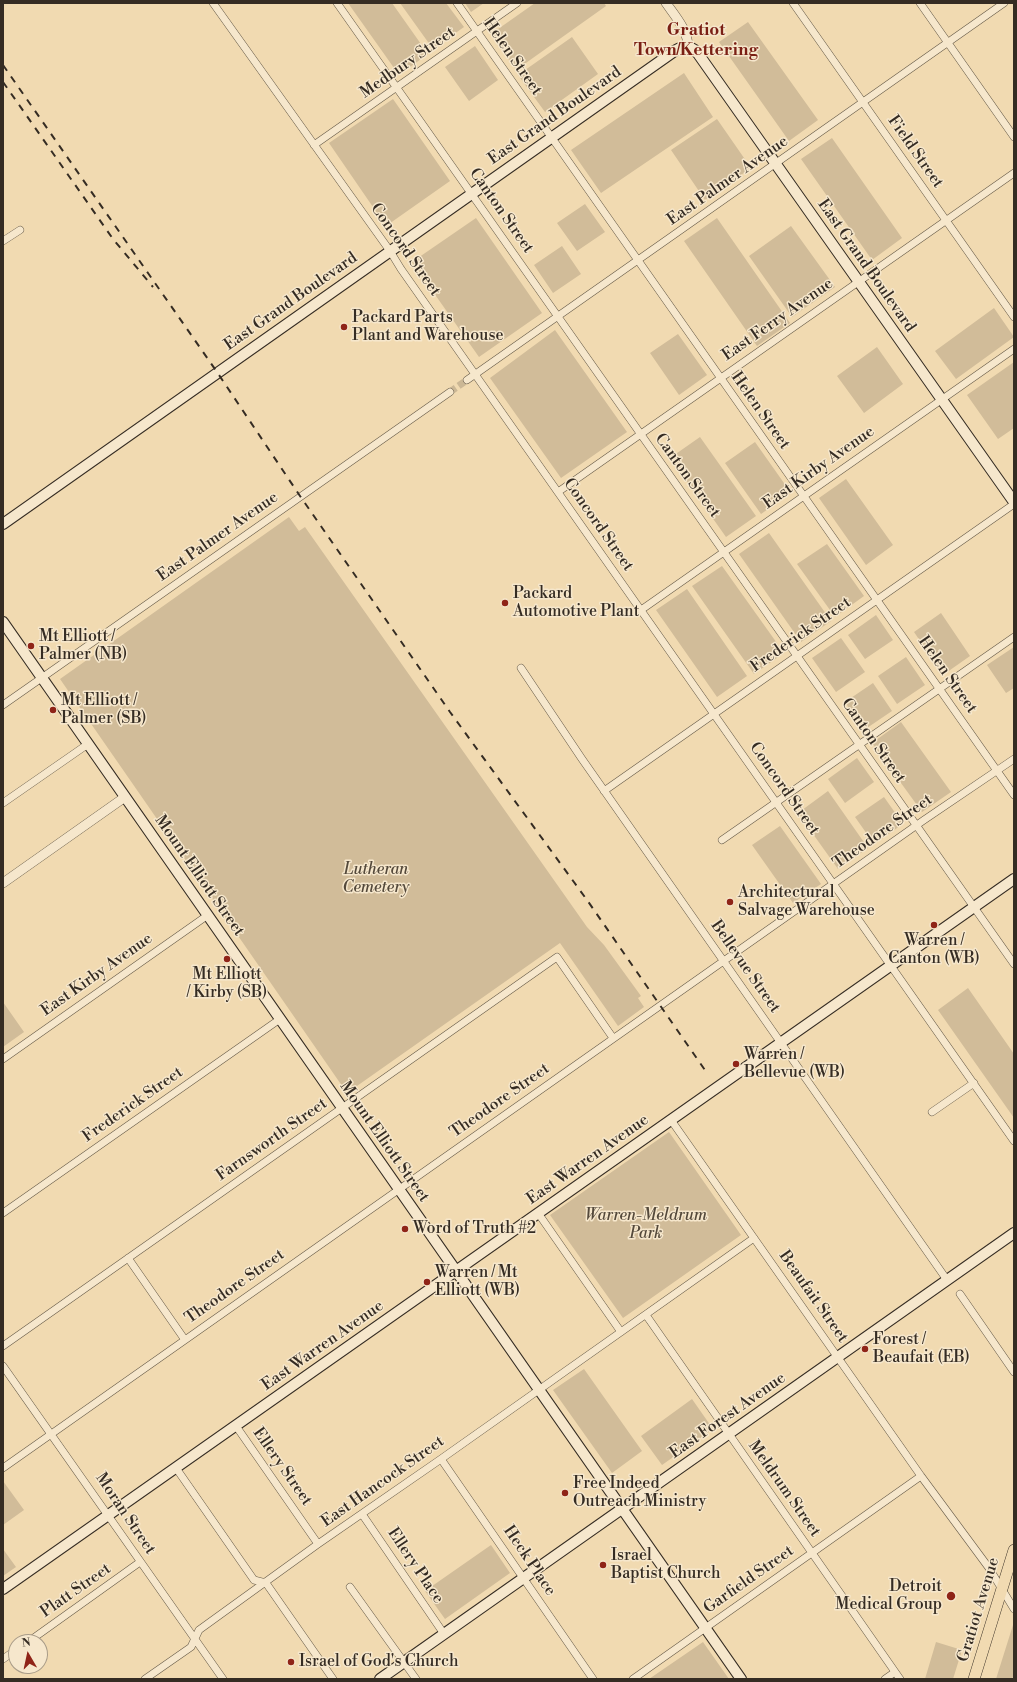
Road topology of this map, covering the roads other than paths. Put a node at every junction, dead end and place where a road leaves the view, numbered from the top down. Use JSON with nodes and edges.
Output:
{"nodes":[{"id":1,"x":214,"y":3,"type":"edge"},
{"id":2,"x":337,"y":3,"type":"edge"},
{"id":3,"x":457,"y":3,"type":"edge"},
{"id":4,"x":518,"y":3,"type":"edge"},
{"id":5,"x":666,"y":3,"type":"edge"},
{"id":6,"x":793,"y":3,"type":"edge"},
{"id":7,"x":920,"y":3,"type":"edge"},
{"id":8,"x":1004,"y":3,"type":"edge"},
{"id":9,"x":477,"y":31,"type":"junction"},
{"id":10,"x":948,"y":42,"type":"junction"},
{"id":11,"x":688,"y":47,"type":"junction"},
{"id":12,"x":397,"y":87,"type":"junction"},
{"id":13,"x":863,"y":103,"type":"junction"},
{"id":14,"x":551,"y":137,"type":"junction"},
{"id":15,"x":1014,"y":137,"type":"edge"},
{"id":16,"x":314,"y":145,"type":"junction"},
{"id":17,"x":776,"y":164,"type":"junction"},
{"id":18,"x":1014,"y":172,"type":"edge"},
{"id":19,"x":471,"y":194,"type":"junction"},
{"id":20,"x":946,"y":220,"type":"junction"},
{"id":21,"x":20,"y":230,"type":"dead end"},
{"id":22,"x":3,"y":241,"type":"edge"},
{"id":23,"x":390,"y":251,"type":"junction"},
{"id":24,"x":637,"y":261,"type":"junction"},
{"id":25,"x":859,"y":282,"type":"junction"},
{"id":26,"x":557,"y":316,"type":"junction"},
{"id":27,"x":1014,"y":316,"type":"edge"},
{"id":28,"x":1014,"y":349,"type":"edge"},
{"id":29,"x":475,"y":374,"type":"junction"},
{"id":30,"x":720,"y":378,"type":"junction"},
{"id":31,"x":467,"y":380,"type":"tunnel mouth"},
{"id":32,"x":450,"y":392,"type":"tunnel mouth"},
{"id":33,"x":942,"y":400,"type":"junction"},
{"id":34,"x":640,"y":434,"type":"junction"},
{"id":35,"x":558,"y":492,"type":"junction"},
{"id":36,"x":803,"y":496,"type":"junction"},
{"id":37,"x":1014,"y":503,"type":"edge"},
{"id":38,"x":3,"y":524,"type":"edge"},
{"id":39,"x":724,"y":552,"type":"junction"},
{"id":40,"x":877,"y":600,"type":"junction"},
{"id":41,"x":641,"y":610,"type":"junction"},
{"id":42,"x":3,"y":622,"type":"edge"},
{"id":43,"x":1014,"y":637,"type":"edge"},
{"id":44,"x":796,"y":656,"type":"junction"},
{"id":45,"x":521,"y":668,"type":"dead end"},
{"id":46,"x":42,"y":678,"type":"junction"},
{"id":47,"x":939,"y":689,"type":"junction"},
{"id":48,"x":3,"y":705,"type":"edge"},
{"id":49,"x":714,"y":714,"type":"junction"},
{"id":50,"x":88,"y":744,"type":"junction"},
{"id":51,"x":858,"y":744,"type":"junction"},
{"id":52,"x":1014,"y":759,"type":"edge"},
{"id":53,"x":996,"y":770,"type":"junction"},
{"id":54,"x":604,"y":791,"type":"junction"},
{"id":55,"x":1014,"y":795,"type":"edge"},
{"id":56,"x":125,"y":797,"type":"junction"},
{"id":57,"x":776,"y":802,"type":"junction"},
{"id":58,"x":3,"y":803,"type":"edge"},
{"id":59,"x":916,"y":826,"type":"junction"},
{"id":60,"x":722,"y":840,"type":"dead end"},
{"id":61,"x":1014,"y":879,"type":"edge"},
{"id":62,"x":3,"y":883,"type":"edge"},
{"id":63,"x":833,"y":884,"type":"junction"},
{"id":64,"x":974,"y":907,"type":"junction"},
{"id":65,"x":208,"y":915,"type":"junction"},
{"id":66,"x":724,"y":961,"type":"junction"},
{"id":67,"x":892,"y":964,"type":"junction"},
{"id":68,"x":1014,"y":964,"type":"edge"},
{"id":69,"x":280,"y":1019,"type":"junction"},
{"id":70,"x":613,"y":1038,"type":"junction"},
{"id":71,"x":781,"y":1043,"type":"junction"},
{"id":72,"x":3,"y":1059,"type":"edge"},
{"id":73,"x":974,"y":1084,"type":"junction"},
{"id":74,"x":342,"y":1108,"type":"junction"},
{"id":75,"x":932,"y":1112,"type":"dead end"},
{"id":76,"x":671,"y":1120,"type":"junction"},
{"id":77,"x":1014,"y":1141,"type":"edge"},
{"id":78,"x":399,"y":1189,"type":"junction"},
{"id":79,"x":3,"y":1213,"type":"edge"},
{"id":80,"x":538,"y":1213,"type":"junction"},
{"id":81,"x":1014,"y":1233,"type":"edge"},
{"id":82,"x":754,"y":1238,"type":"junction"},
{"id":83,"x":128,"y":1258,"type":"junction"},
{"id":84,"x":456,"y":1271,"type":"junction"},
{"id":85,"x":947,"y":1280,"type":"junction"},
{"id":86,"x":960,"y":1294,"type":"dead end"},
{"id":87,"x":646,"y":1315,"type":"junction"},
{"id":88,"x":621,"y":1332,"type":"junction"},
{"id":89,"x":185,"y":1340,"type":"junction"},
{"id":90,"x":3,"y":1346,"type":"edge"},
{"id":91,"x":838,"y":1357,"type":"junction"},
{"id":92,"x":3,"y":1366,"type":"edge"},
{"id":93,"x":1014,"y":1372,"type":"edge"},
{"id":94,"x":539,"y":1390,"type":"junction"},
{"id":95,"x":236,"y":1426,"type":"junction"},
{"id":96,"x":51,"y":1433,"type":"junction"},
{"id":97,"x":729,"y":1434,"type":"junction"},
{"id":98,"x":441,"y":1459,"type":"junction"},
{"id":99,"x":3,"y":1468,"type":"edge"},
{"id":100,"x":176,"y":1468,"type":"junction"},
{"id":101,"x":921,"y":1476,"type":"junction"},
{"id":102,"x":622,"y":1509,"type":"junction"},
{"id":103,"x":362,"y":1514,"type":"junction"},
{"id":104,"x":109,"y":1515,"type":"junction"},
{"id":105,"x":318,"y":1544,"type":"junction"},
{"id":106,"x":1014,"y":1550,"type":"edge"},
{"id":107,"x":812,"y":1553,"type":"junction"},
{"id":108,"x":140,"y":1562,"type":"junction"},
{"id":109,"x":524,"y":1578,"type":"junction"},
{"id":110,"x":266,"y":1583,"type":"junction"},
{"id":111,"x":350,"y":1587,"type":"dead end"},
{"id":112,"x":3,"y":1589,"type":"edge"},
{"id":113,"x":1002,"y":1589,"type":"junction"},
{"id":114,"x":1014,"y":1609,"type":"edge"},
{"id":115,"x":705,"y":1628,"type":"junction"},
{"id":116,"x":39,"y":1634,"type":"edge"},
{"id":117,"x":444,"y":1634,"type":"junction"},
{"id":118,"x":195,"y":1638,"type":"junction"},
{"id":119,"x":404,"y":1662,"type":"junction"},
{"id":120,"x":895,"y":1672,"type":"junction"},
{"id":121,"x":145,"y":1679,"type":"edge"},
{"id":122,"x":223,"y":1679,"type":"edge"},
{"id":123,"x":333,"y":1679,"type":"edge"},
{"id":124,"x":380,"y":1679,"type":"edge"},
{"id":125,"x":416,"y":1679,"type":"edge"},
{"id":126,"x":593,"y":1679,"type":"edge"},
{"id":127,"x":633,"y":1679,"type":"edge"},
{"id":128,"x":741,"y":1679,"type":"edge"},
{"id":129,"x":885,"y":1679,"type":"edge"},
{"id":130,"x":900,"y":1679,"type":"edge"},
{"id":131,"x":974,"y":1679,"type":"edge"}],
"edges":[{"from":1,"to":16,"type":"street","name":"Concord Street"},
{"from":2,"to":12,"type":"street","name":"Canton Street"},
{"from":3,"to":9,"type":"street","name":"Helen Street"},
{"from":4,"to":9,"type":"street","name":"Medbury Street"},
{"from":5,"to":11,"type":"street"},
{"from":6,"to":13,"type":"street","name":"Field Street"},
{"from":7,"to":10,"type":"street"},
{"from":8,"to":10,"type":"street","name":"East Palmer Avenue"},
{"from":9,"to":12,"type":"street","name":"Medbury Street"},
{"from":9,"to":14,"type":"street","name":"Helen Street"},
{"from":10,"to":13,"type":"street","name":"East Palmer Avenue"},
{"from":10,"to":15,"type":"street"},
{"from":11,"to":14,"type":"main road","name":"East Grand Boulevard"},
{"from":11,"to":17,"type":"main road","name":"East Grand Boulevard"},
{"from":12,"to":16,"type":"street","name":"Medbury Street"},
{"from":12,"to":19,"type":"street","name":"Canton Street"},
{"from":13,"to":17,"type":"street","name":"East Palmer Avenue"},
{"from":13,"to":20,"type":"street","name":"Field Street"},
{"from":14,"to":19,"type":"main road","name":"East Grand Boulevard"},
{"from":14,"to":24,"type":"street","name":"Helen Street"},
{"from":16,"to":23,"type":"street","name":"Concord Street"},
{"from":17,"to":24,"type":"street","name":"East Palmer Avenue"},
{"from":17,"to":25,"type":"main road","name":"East Grand Boulevard"},
{"from":18,"to":20,"type":"street","name":"East Ferry Avenue"},
{"from":19,"to":23,"type":"main road","name":"East Grand Boulevard"},
{"from":19,"to":26,"type":"street","name":"Canton Street"},
{"from":20,"to":25,"type":"street","name":"East Ferry Avenue"},
{"from":20,"to":27,"type":"street","name":"Field Street"},
{"from":21,"to":22,"type":"street"},
{"from":23,"to":29,"type":"street","name":"Concord Street"},
{"from":23,"to":38,"type":"main road","name":"East Grand Boulevard"},
{"from":24,"to":26,"type":"street","name":"East Palmer Avenue"},
{"from":24,"to":30,"type":"street","name":"Helen Street"},
{"from":25,"to":30,"type":"street","name":"East Ferry Avenue"},
{"from":25,"to":33,"type":"main road","name":"East Grand Boulevard"},
{"from":26,"to":29,"type":"street","name":"East Palmer Avenue"},
{"from":26,"to":34,"type":"street","name":"Canton Street"},
{"from":28,"to":33,"type":"street","name":"East Kirby Avenue"},
{"from":29,"to":31,"type":"street","name":"East Palmer Avenue"},
{"from":29,"to":35,"type":"street","name":"Concord Street"},
{"from":30,"to":34,"type":"street","name":"East Ferry Avenue"},
{"from":30,"to":36,"type":"street","name":"Helen Street"},
{"from":32,"to":46,"type":"street","name":"East Palmer Avenue"},
{"from":33,"to":36,"type":"street","name":"East Kirby Avenue"},
{"from":33,"to":37,"type":"main road","name":"East Grand Boulevard"},
{"from":34,"to":35,"type":"street","name":"East Ferry Avenue"},
{"from":34,"to":39,"type":"street","name":"Canton Street"},
{"from":35,"to":41,"type":"street","name":"Concord Street"},
{"from":36,"to":39,"type":"street","name":"East Kirby Avenue"},
{"from":36,"to":40,"type":"street","name":"Helen Street"},
{"from":37,"to":40,"type":"street","name":"Frederick Street"},
{"from":39,"to":41,"type":"street","name":"East Kirby Avenue"},
{"from":39,"to":44,"type":"street","name":"Canton Street"},
{"from":40,"to":44,"type":"street","name":"Frederick Street"},
{"from":40,"to":47,"type":"street","name":"Helen Street"},
{"from":41,"to":49,"type":"street","name":"Concord Street"},
{"from":42,"to":46,"type":"main road","name":"Mount Elliott Street"},
{"from":43,"to":47,"type":"street"},
{"from":44,"to":49,"type":"street","name":"Frederick Street"},
{"from":44,"to":51,"type":"street","name":"Canton Street"},
{"from":45,"to":54,"type":"street","name":"Bellevue Street"},
{"from":46,"to":48,"type":"street","name":"East Palmer Avenue"},
{"from":46,"to":50,"type":"main road","name":"Mount Elliott Street"},
{"from":47,"to":51,"type":"street"},
{"from":47,"to":53,"type":"street","name":"Helen Street"},
{"from":49,"to":54,"type":"street","name":"Frederick Street"},
{"from":49,"to":57,"type":"street","name":"Concord Street"},
{"from":50,"to":56,"type":"main road","name":"Mount Elliott Street"},
{"from":50,"to":58,"type":"street"},
{"from":51,"to":57,"type":"street"},
{"from":51,"to":59,"type":"street","name":"Canton Street"},
{"from":52,"to":53,"type":"street","name":"Theodore Street"},
{"from":53,"to":55,"type":"street","name":"Helen Street"},
{"from":53,"to":59,"type":"street","name":"Theodore Street"},
{"from":54,"to":66,"type":"street","name":"Bellevue Street"},
{"from":56,"to":62,"type":"street"},
{"from":56,"to":65,"type":"main road","name":"Mount Elliott Street"},
{"from":57,"to":60,"type":"street"},
{"from":57,"to":63,"type":"street","name":"Concord Street"},
{"from":59,"to":63,"type":"street","name":"Theodore Street"},
{"from":59,"to":64,"type":"street","name":"Canton Street"},
{"from":61,"to":64,"type":"main road","name":"East Warren Avenue"},
{"from":63,"to":66,"type":"street","name":"Theodore Street"},
{"from":63,"to":67,"type":"street","name":"Concord Street"},
{"from":64,"to":67,"type":"main road","name":"East Warren Avenue"},
{"from":64,"to":68,"type":"street","name":"Canton Street"},
{"from":65,"to":69,"type":"main road","name":"Mount Elliott Street"},
{"from":65,"to":72,"type":"street","name":"East Kirby Avenue"},
{"from":66,"to":70,"type":"street","name":"Theodore Street"},
{"from":66,"to":71,"type":"street","name":"Bellevue Street"},
{"from":67,"to":71,"type":"main road","name":"East Warren Avenue"},
{"from":67,"to":73,"type":"street","name":"Concord Street"},
{"from":69,"to":74,"type":"main road","name":"Mount Elliott Street"},
{"from":69,"to":79,"type":"street","name":"Frederick Street"},
{"from":70,"to":74,"type":"street","name":"Farnsworth Street"},
{"from":70,"to":78,"type":"street","name":"Theodore Street"},
{"from":71,"to":76,"type":"main road","name":"East Warren Avenue"},
{"from":71,"to":85,"type":"street","name":"Bellevue Street"},
{"from":73,"to":75,"type":"street"},
{"from":73,"to":77,"type":"street","name":"Concord Street"},
{"from":74,"to":78,"type":"main road","name":"Mount Elliott Street"},
{"from":74,"to":83,"type":"street","name":"Farnsworth Street"},
{"from":76,"to":80,"type":"main road","name":"East Warren Avenue"},
{"from":76,"to":82,"type":"street","name":"Beaufait Street"},
{"from":78,"to":84,"type":"main road","name":"Mount Elliott Street"},
{"from":78,"to":89,"type":"street","name":"Theodore Street"},
{"from":80,"to":84,"type":"main road","name":"East Warren Avenue"},
{"from":80,"to":88,"type":"street"},
{"from":81,"to":85,"type":"main road","name":"East Forest Avenue"},
{"from":82,"to":87,"type":"street","name":"East Hancock Street"},
{"from":82,"to":91,"type":"street","name":"Beaufait Street"},
{"from":83,"to":89,"type":"street"},
{"from":83,"to":90,"type":"street","name":"Farnsworth Street"},
{"from":84,"to":94,"type":"main road","name":"Mount Elliott Street"},
{"from":84,"to":95,"type":"main road","name":"East Warren Avenue"},
{"from":85,"to":91,"type":"main road","name":"East Forest Avenue"},
{"from":86,"to":93,"type":"street"},
{"from":87,"to":88,"type":"street","name":"East Hancock Street"},
{"from":87,"to":97,"type":"street","name":"Meldrum Street"},
{"from":88,"to":94,"type":"street","name":"East Hancock Street"},
{"from":89,"to":96,"type":"street","name":"Theodore Street"},
{"from":91,"to":97,"type":"main road","name":"East Forest Avenue"},
{"from":91,"to":101,"type":"street","name":"Beaufait Street"},
{"from":92,"to":96,"type":"street","name":"Moran Street"},
{"from":94,"to":98,"type":"street","name":"East Hancock Street"},
{"from":94,"to":102,"type":"main road","name":"Mount Elliott Street"},
{"from":95,"to":100,"type":"main road","name":"East Warren Avenue"},
{"from":95,"to":105,"type":"street","name":"Ellery Street"},
{"from":96,"to":99,"type":"street","name":"Theodore Street"},
{"from":96,"to":104,"type":"street","name":"Moran Street"},
{"from":97,"to":102,"type":"main road","name":"East Forest Avenue"},
{"from":97,"to":107,"type":"street","name":"Meldrum Street"},
{"from":98,"to":103,"type":"street","name":"East Hancock Street"},
{"from":98,"to":109,"type":"street","name":"Heck Place"},
{"from":100,"to":104,"type":"main road","name":"East Warren Avenue"},
{"from":100,"to":110,"type":"street"},
{"from":101,"to":107,"type":"street","name":"Garfield Street"},
{"from":101,"to":113,"type":"street","name":"Beaufait Street"},
{"from":102,"to":109,"type":"main road","name":"East Forest Avenue"},
{"from":102,"to":115,"type":"main road","name":"Mount Elliott Street"},
{"from":103,"to":105,"type":"street","name":"East Hancock Street"},
{"from":103,"to":117,"type":"street","name":"Ellery Place"},
{"from":104,"to":108,"type":"street","name":"Moran Street"},
{"from":104,"to":112,"type":"main road","name":"East Warren Avenue"},
{"from":105,"to":110,"type":"street","name":"East Hancock Street"},
{"from":106,"to":113,"type":"main road","name":"Gratiot Avenue"},
{"from":107,"to":115,"type":"street","name":"Garfield Street"},
{"from":107,"to":120,"type":"street","name":"Meldrum Street"},
{"from":108,"to":116,"type":"street","name":"Platt Street"},
{"from":108,"to":118,"type":"street","name":"Moran Street"},
{"from":109,"to":117,"type":"main road","name":"East Forest Avenue"},
{"from":109,"to":126,"type":"street","name":"Heck Place"},
{"from":110,"to":118,"type":"street","name":"East Hancock Street"},
{"from":110,"to":123,"type":"street"},
{"from":111,"to":119,"type":"street"},
{"from":113,"to":114,"type":"street","name":"Beaufait Street"},
{"from":113,"to":131,"type":"main road","name":"Gratiot Avenue"},
{"from":115,"to":127,"type":"street","name":"Garfield Street"},
{"from":115,"to":128,"type":"main road","name":"Mount Elliott Street"},
{"from":117,"to":119,"type":"main road","name":"East Forest Avenue"},
{"from":118,"to":121,"type":"street","name":"East Hancock Street"},
{"from":118,"to":122,"type":"street","name":"Moran Street"},
{"from":119,"to":124,"type":"main road","name":"East Forest Avenue"},
{"from":119,"to":125,"type":"street"},
{"from":120,"to":129,"type":"street"},
{"from":120,"to":130,"type":"street","name":"Meldrum Street"}]}
